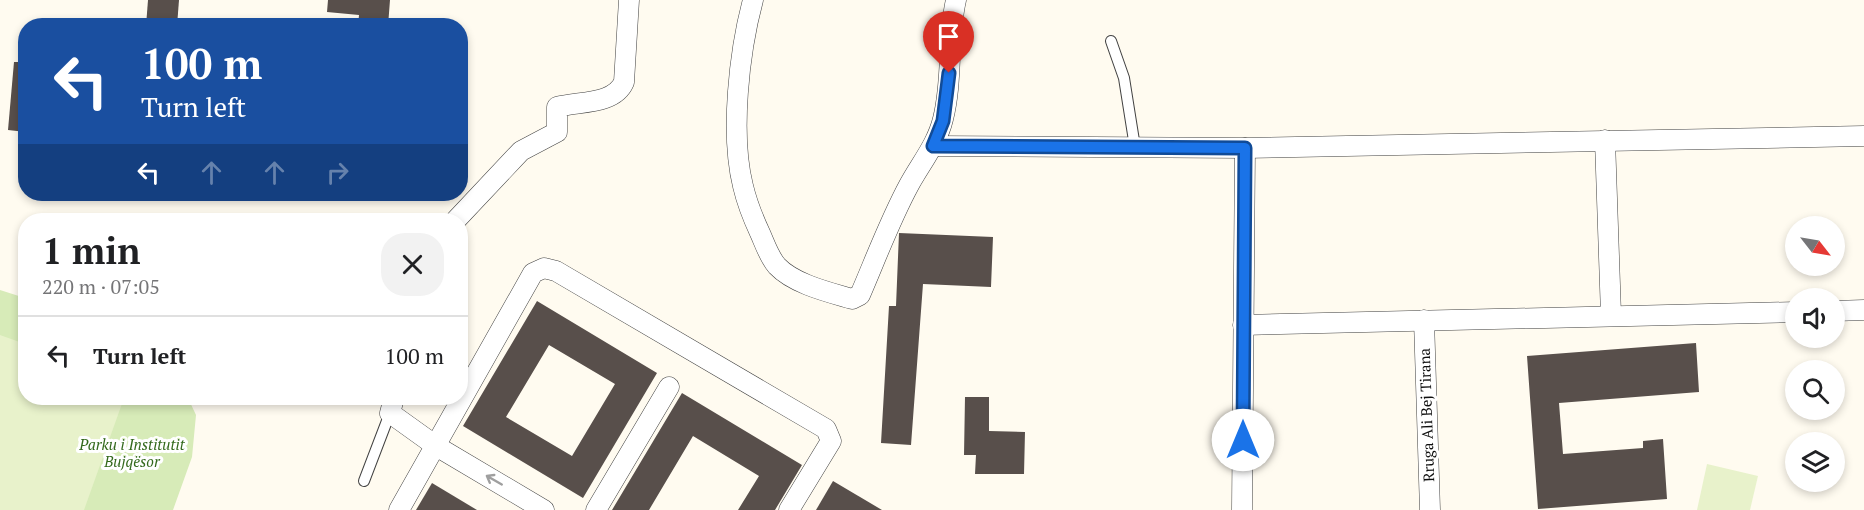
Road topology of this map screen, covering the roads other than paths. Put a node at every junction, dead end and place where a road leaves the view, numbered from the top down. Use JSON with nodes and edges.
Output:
{"nodes":[{"id":1,"x":629,"y":0,"type":"edge"},
{"id":2,"x":753,"y":0,"type":"edge"},
{"id":3,"x":956,"y":0,"type":"edge"},
{"id":4,"x":1111,"y":41,"type":"dead end"},
{"id":5,"x":1864,"y":136,"type":"edge"},
{"id":6,"x":1605,"y":140,"type":"junction"},
{"id":7,"x":933,"y":146,"type":"junction"},
{"id":8,"x":1135,"y":147,"type":"junction"},
{"id":9,"x":1245,"y":148,"type":"junction"},
{"id":10,"x":463,"y":213,"type":"edge"},
{"id":11,"x":1864,"y":310,"type":"edge"},
{"id":12,"x":1845,"y":311,"type":"edge"},
{"id":13,"x":1785,"y":312,"type":"edge"},
{"id":14,"x":1611,"y":315,"type":"junction"},
{"id":15,"x":1424,"y":320,"type":"junction"},
{"id":16,"x":1243,"y":325,"type":"junction"},
{"id":17,"x":669,"y":387,"type":"dead end"},
{"id":18,"x":468,"y":388,"type":"edge"},
{"id":19,"x":392,"y":405,"type":"edge"},
{"id":20,"x":458,"y":405,"type":"edge"},
{"id":21,"x":435,"y":446,"type":"junction"},
{"id":22,"x":364,"y":481,"type":"dead end"},
{"id":23,"x":399,"y":510,"type":"edge"},
{"id":24,"x":544,"y":510,"type":"edge"},
{"id":25,"x":596,"y":510,"type":"edge"},
{"id":26,"x":789,"y":510,"type":"edge"},
{"id":27,"x":1242,"y":510,"type":"edge"},
{"id":28,"x":1430,"y":510,"type":"edge"}],
"edges":[{"from":1,"to":10,"type":"street"},
{"from":2,"to":7,"type":"street"},
{"from":3,"to":7,"type":"street"},
{"from":4,"to":8,"type":"lane"},
{"from":5,"to":6,"type":"street"},
{"from":6,"to":9,"type":"street"},
{"from":6,"to":14,"type":"street"},
{"from":7,"to":8,"type":"street"},
{"from":8,"to":9,"type":"street"},
{"from":9,"to":16,"type":"street"},
{"from":11,"to":12,"type":"street"},
{"from":13,"to":14,"type":"street"},
{"from":14,"to":15,"type":"street"},
{"from":15,"to":16,"type":"street"},
{"from":15,"to":28,"type":"street","name":"Rruga Ali Bej Tirana"},
{"from":16,"to":27,"type":"street"},
{"from":17,"to":25,"type":"street"},
{"from":18,"to":26,"type":"street"},
{"from":19,"to":21,"type":"street"},
{"from":19,"to":22,"type":"lane"},
{"from":20,"to":21,"type":"street"},
{"from":21,"to":23,"type":"street"},
{"from":24,"to":21,"type":"street","one_way":true}]}
